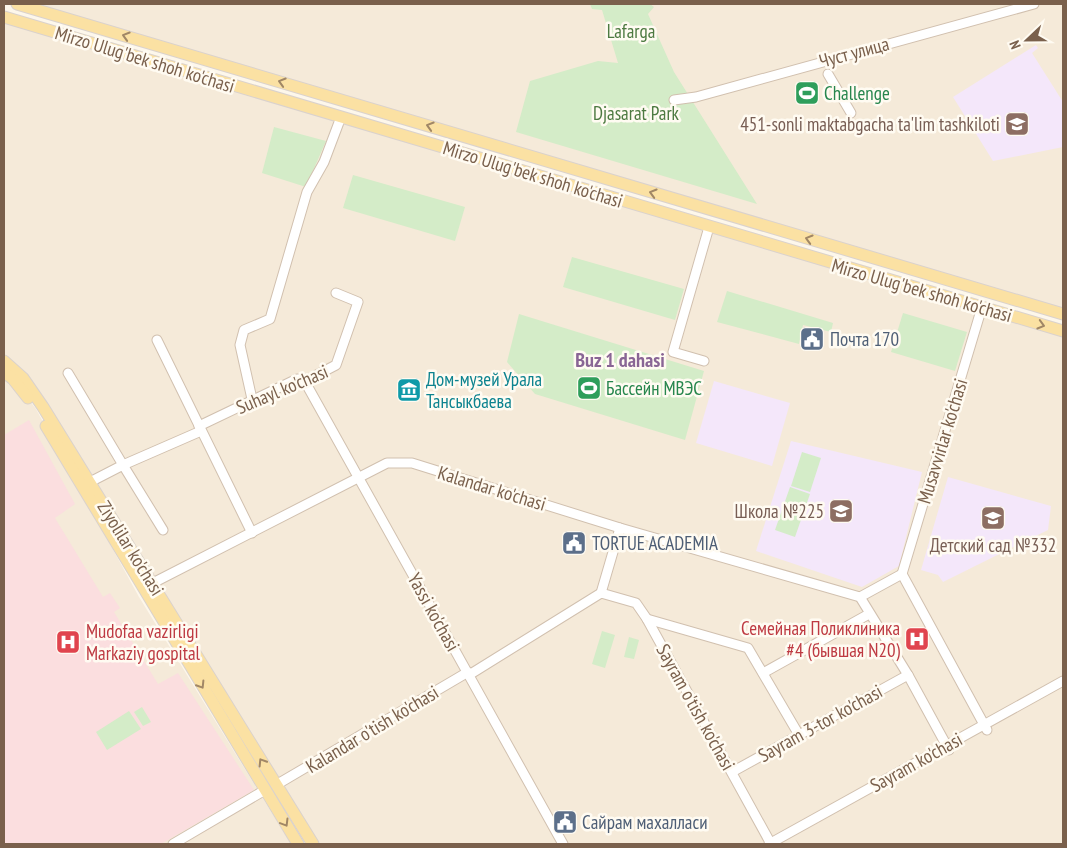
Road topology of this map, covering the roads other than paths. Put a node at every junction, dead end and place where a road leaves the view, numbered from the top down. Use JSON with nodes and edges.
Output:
{"nodes":[{"id":1,"x":17,"y":4,"type":"edge"},
{"id":2,"x":1034,"y":4,"type":"edge"},
{"id":3,"x":4,"y":18,"type":"edge"},
{"id":4,"x":828,"y":74,"type":"dead end"},
{"id":5,"x":328,"y":96,"type":"junction"},
{"id":6,"x":674,"y":100,"type":"dead end"},
{"id":7,"x":324,"y":112,"type":"junction"},
{"id":8,"x":851,"y":113,"type":"dead end"},
{"id":9,"x":341,"y":118,"type":"junction"},
{"id":10,"x":709,"y":226,"type":"junction"},
{"id":11,"x":940,"y":278,"type":"junction"},
{"id":12,"x":336,"y":293,"type":"dead end"},
{"id":13,"x":934,"y":293,"type":"junction"},
{"id":14,"x":982,"y":307,"type":"junction"},
{"id":15,"x":1063,"y":314,"type":"edge"},
{"id":16,"x":1063,"y":331,"type":"edge"},
{"id":17,"x":157,"y":340,"type":"dead end"},
{"id":18,"x":4,"y":361,"type":"edge"},
{"id":19,"x":704,"y":361,"type":"dead end"},
{"id":20,"x":4,"y":372,"type":"edge"},
{"id":21,"x":68,"y":372,"type":"dead end"},
{"id":22,"x":304,"y":380,"type":"junction"},
{"id":23,"x":252,"y":399,"type":"junction"},
{"id":24,"x":200,"y":428,"type":"junction"},
{"id":25,"x":123,"y":465,"type":"junction"},
{"id":26,"x":358,"y":479,"type":"junction"},
{"id":27,"x":90,"y":482,"type":"junction"},
{"id":28,"x":98,"y":505,"type":"junction"},
{"id":29,"x":620,"y":528,"type":"junction"},
{"id":30,"x":163,"y":530,"type":"dead end"},
{"id":31,"x":252,"y":533,"type":"junction"},
{"id":32,"x":902,"y":574,"type":"junction"},
{"id":33,"x":147,"y":586,"type":"junction"},
{"id":34,"x":601,"y":593,"type":"junction"},
{"id":35,"x":860,"y":597,"type":"junction"},
{"id":36,"x":869,"y":614,"type":"junction"},
{"id":37,"x":647,"y":618,"type":"junction"},
{"id":38,"x":763,"y":673,"type":"junction"},
{"id":39,"x":468,"y":674,"type":"junction"},
{"id":40,"x":908,"y":675,"type":"junction"},
{"id":41,"x":1063,"y":681,"type":"edge"},
{"id":42,"x":1063,"y":687,"type":"edge"},
{"id":43,"x":985,"y":727,"type":"junction"},
{"id":44,"x":798,"y":734,"type":"junction"},
{"id":45,"x":243,"y":743,"type":"junction"},
{"id":46,"x":948,"y":748,"type":"junction"},
{"id":47,"x":732,"y":772,"type":"junction"},
{"id":48,"x":276,"y":785,"type":"junction"},
{"id":49,"x":265,"y":790,"type":"junction"},
{"id":50,"x":776,"y":843,"type":"edge"},
{"id":51,"x":173,"y":844,"type":"edge"},
{"id":52,"x":298,"y":844,"type":"edge"},
{"id":53,"x":312,"y":844,"type":"edge"},
{"id":54,"x":563,"y":844,"type":"edge"}],
"edges":[{"from":5,"to":1,"type":"main road","name":"Mirzo Ulug'bek shoh ko'chasi","one_way":true},
{"from":2,"to":6,"type":"street","name":"Чуст улица"},
{"from":3,"to":7,"type":"main road","name":"Mirzo Ulug'bek shoh ko'chasi"},
{"from":4,"to":8,"type":"street"},
{"from":5,"to":7,"type":"main road"},
{"from":11,"to":5,"type":"main road","name":"Mirzo Ulug'bek shoh ko'chasi","one_way":true},
{"from":7,"to":9,"type":"main road","name":"Mirzo Ulug'bek shoh ko'chasi"},
{"from":9,"to":10,"type":"main road","name":"Mirzo Ulug'bek shoh ko'chasi"},
{"from":9,"to":23,"type":"street"},
{"from":10,"to":13,"type":"main road","name":"Mirzo Ulug'bek shoh ko'chasi"},
{"from":10,"to":19,"type":"street"},
{"from":11,"to":13,"type":"main road"},
{"from":11,"to":15,"type":"main road","name":"Mirzo Ulug'bek shoh ko'chasi"},
{"from":12,"to":22,"type":"street","name":"Suhayl ko'chasi"},
{"from":13,"to":14,"type":"main road","name":"Mirzo Ulug'bek shoh ko'chasi"},
{"from":14,"to":16,"type":"main road","name":"Mirzo Ulug'bek shoh ko'chasi","one_way":true},
{"from":14,"to":32,"type":"street","name":"Musavvirlar ko'chasi"},
{"from":17,"to":24,"type":"street"},
{"from":18,"to":27,"type":"main road","name":"Ziyolilar ko'chasi"},
{"from":20,"to":28,"type":"main road","name":"Ziyolilar ko'chasi"},
{"from":21,"to":25,"type":"street"},
{"from":22,"to":23,"type":"street","name":"Suhayl ko'chasi"},
{"from":22,"to":26,"type":"street","name":"Yassi ko'chasi"},
{"from":23,"to":24,"type":"street","name":"Suhayl ko'chasi"},
{"from":24,"to":25,"type":"street","name":"Suhayl ko'chasi"},
{"from":24,"to":31,"type":"street"},
{"from":25,"to":27,"type":"street","name":"Suhayl ko'chasi"},
{"from":25,"to":30,"type":"street"},
{"from":26,"to":29,"type":"street","name":"Kalandar ko'chasi"},
{"from":26,"to":31,"type":"street","name":"Kalandar ko'chasi"},
{"from":26,"to":39,"type":"street","name":"Yassi ko'chasi"},
{"from":27,"to":28,"type":"main road","name":"Ziyolilar ko'chasi"},
{"from":28,"to":33,"type":"main road","name":"Ziyolilar ko'chasi"},
{"from":29,"to":34,"type":"street"},
{"from":29,"to":35,"type":"street","name":"Kalandar ko'chasi"},
{"from":31,"to":33,"type":"street","name":"Kalandar ko'chasi"},
{"from":32,"to":35,"type":"street"},
{"from":32,"to":43,"type":"street"},
{"from":33,"to":45,"type":"main road","name":"Ziyolilar ko'chasi"},
{"from":34,"to":37,"type":"street","name":"Sayram o'tish ko'chasi"},
{"from":34,"to":39,"type":"street","name":"Kalandar o'tish ko'chasi"},
{"from":35,"to":36,"type":"street"},
{"from":36,"to":38,"type":"street"},
{"from":36,"to":40,"type":"street"},
{"from":37,"to":38,"type":"street"},
{"from":37,"to":47,"type":"street","name":"Sayram o'tish ko'chasi"},
{"from":38,"to":44,"type":"street"},
{"from":39,"to":48,"type":"street","name":"Kalandar o'tish ko'chasi"},
{"from":39,"to":54,"type":"street","name":"Yassi ko'chasi"},
{"from":40,"to":44,"type":"street","name":"Sayram 3-tor ko'chasi"},
{"from":40,"to":46,"type":"street"},
{"from":41,"to":43,"type":"street","name":"Sayram ko'chasi"},
{"from":42,"to":43,"type":"street","name":"Sayram ko'chasi"},
{"from":43,"to":46,"type":"street","name":"Sayram ko'chasi"},
{"from":44,"to":47,"type":"street","name":"Sayram 3-tor ko'chasi"},
{"from":48,"to":45,"type":"main road","name":"Ziyolilar ko'chasi","one_way":true},
{"from":45,"to":49,"type":"main road","name":"Ziyolilar ko'chasi"},
{"from":46,"to":50,"type":"street","name":"Sayram ko'chasi"},
{"from":47,"to":50,"type":"street","name":"Sayram o'tish ko'chasi"},
{"from":48,"to":53,"type":"main road","name":"Ziyolilar ko'chasi"},
{"from":49,"to":51,"type":"street"},
{"from":49,"to":52,"type":"main road","name":"Ziyolilar ko'chasi","one_way":true}]}
